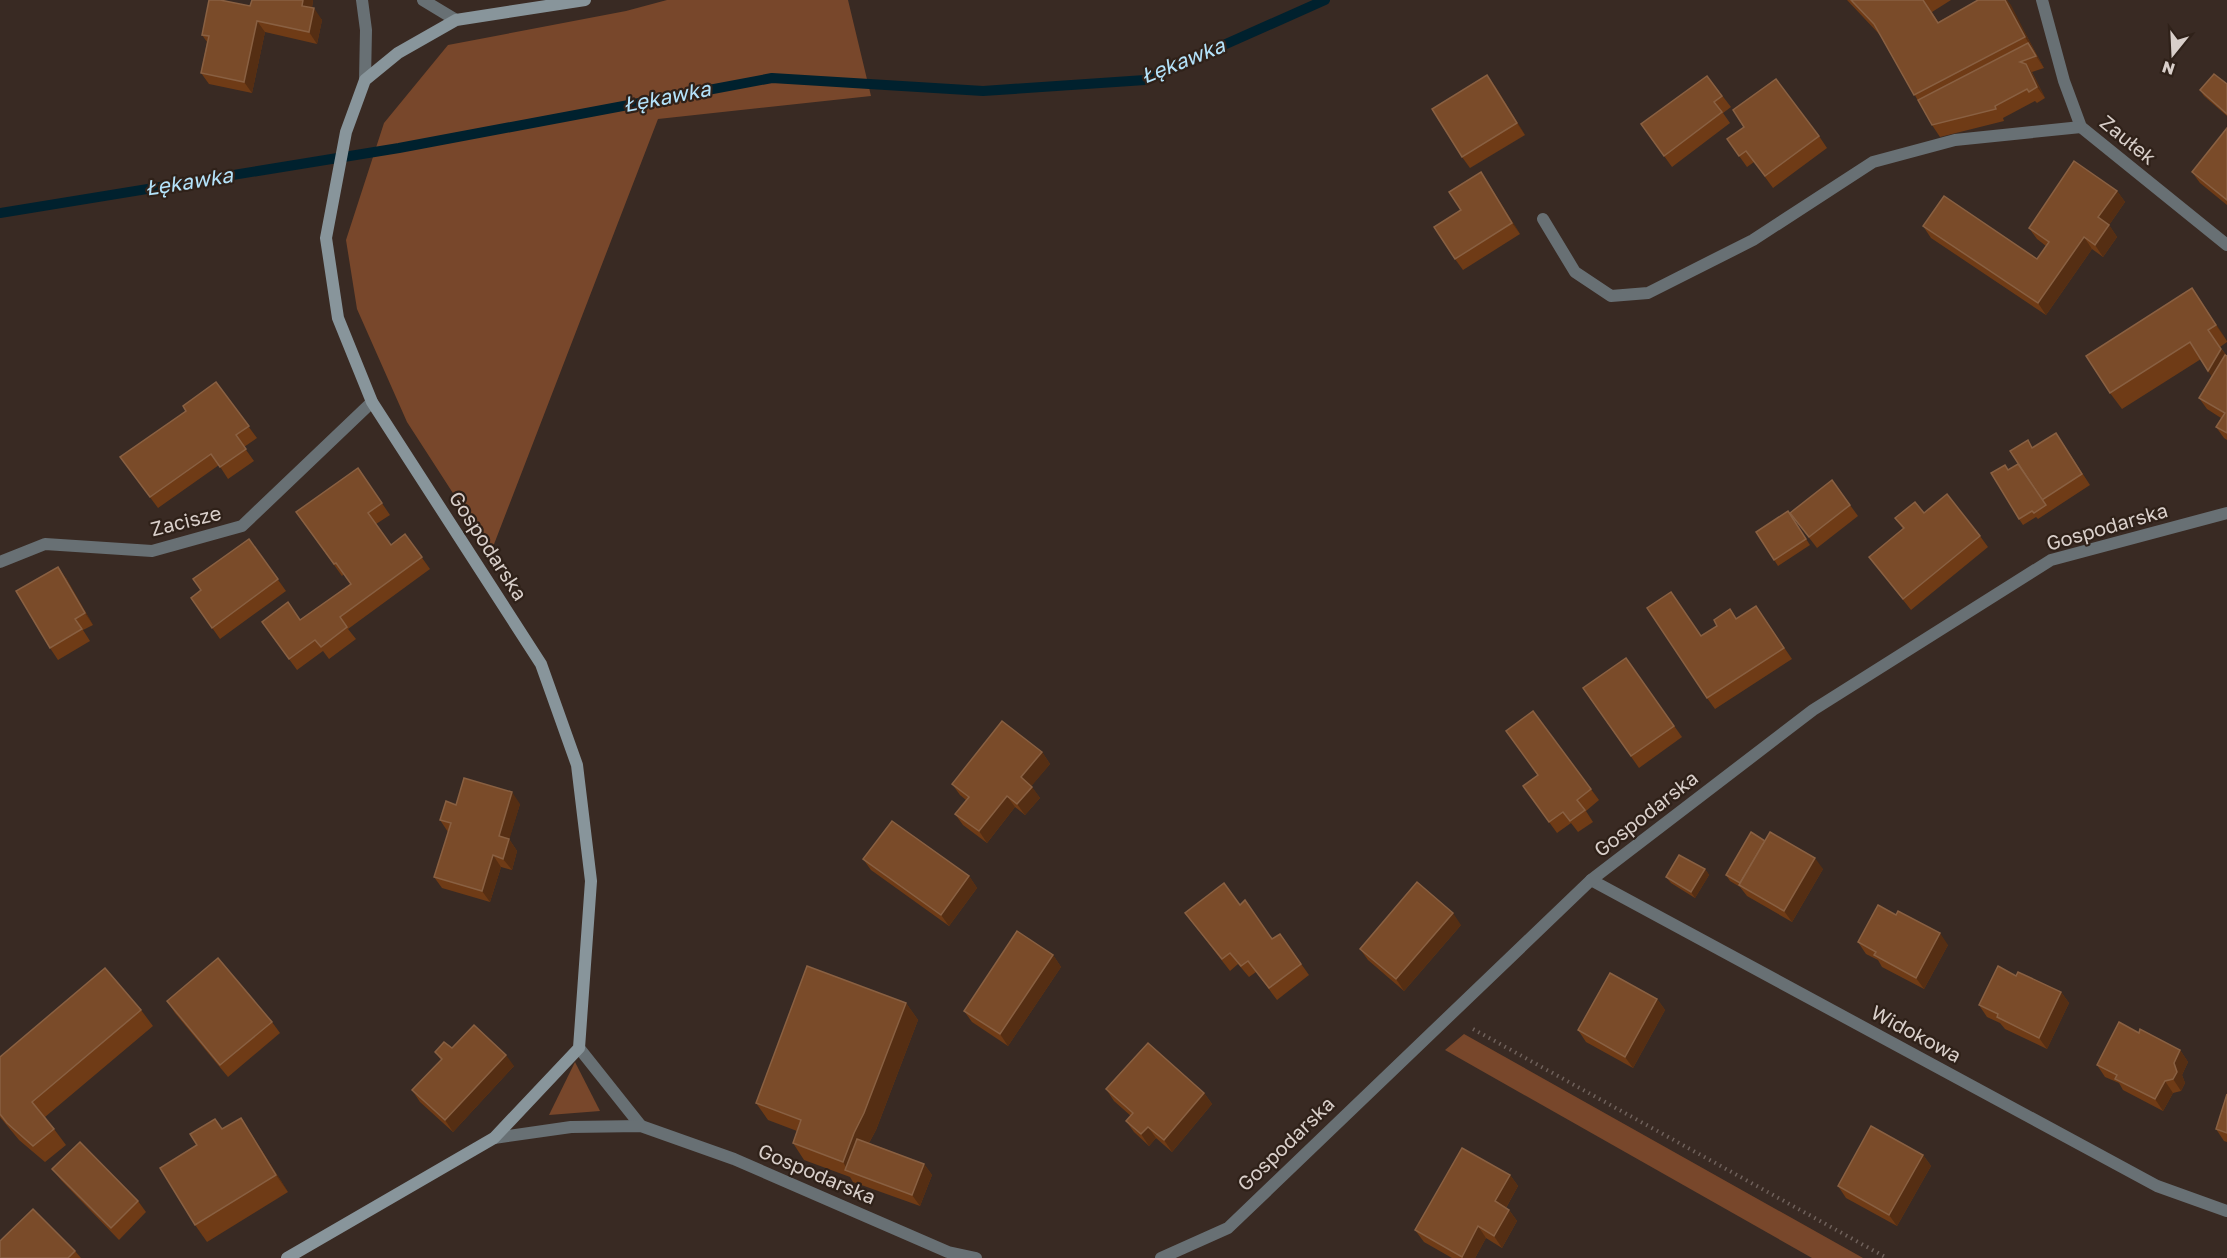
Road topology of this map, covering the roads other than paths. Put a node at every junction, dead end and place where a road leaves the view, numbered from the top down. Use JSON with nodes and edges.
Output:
{"nodes":[{"id":1,"x":362,"y":0,"type":"edge"},
{"id":2,"x":423,"y":0,"type":"edge"},
{"id":3,"x":585,"y":0,"type":"edge"},
{"id":4,"x":2043,"y":0,"type":"edge"},
{"id":5,"x":456,"y":20,"type":"junction"},
{"id":6,"x":365,"y":80,"type":"junction"},
{"id":7,"x":2081,"y":127,"type":"junction"},
{"id":8,"x":1543,"y":219,"type":"dead end"},
{"id":9,"x":2227,"y":245,"type":"edge"},
{"id":10,"x":372,"y":402,"type":"junction"},
{"id":11,"x":2227,"y":513,"type":"edge"},
{"id":12,"x":0,"y":562,"type":"edge"},
{"id":13,"x":1591,"y":880,"type":"junction"},
{"id":14,"x":579,"y":1048,"type":"junction"},
{"id":15,"x":641,"y":1126,"type":"junction"},
{"id":16,"x":494,"y":1138,"type":"junction"},
{"id":17,"x":2227,"y":1211,"type":"edge"},
{"id":18,"x":287,"y":1258,"type":"edge"},
{"id":19,"x":976,"y":1258,"type":"edge"},
{"id":20,"x":1161,"y":1258,"type":"edge"}],
"edges":[{"from":1,"to":6,"type":"street"},
{"from":2,"to":5,"type":"street"},
{"from":3,"to":5,"type":"street"},
{"from":4,"to":7,"type":"street","name":"Zaułek"},
{"from":5,"to":6,"type":"street"},
{"from":6,"to":10,"type":"street","name":"Gospodarska"},
{"from":7,"to":8,"type":"street"},
{"from":7,"to":9,"type":"street","name":"Zaułek"},
{"from":10,"to":12,"type":"street","name":"Zacisze"},
{"from":10,"to":14,"type":"street","name":"Gospodarska"},
{"from":11,"to":13,"type":"street","name":"Gospodarska"},
{"from":13,"to":17,"type":"street","name":"Widokowa"},
{"from":13,"to":20,"type":"street","name":"Gospodarska"},
{"from":14,"to":15,"type":"street"},
{"from":14,"to":16,"type":"street","name":"Gospodarska"},
{"from":15,"to":16,"type":"street","name":"Gospodarska"},
{"from":15,"to":19,"type":"street","name":"Gospodarska"},
{"from":16,"to":18,"type":"street","name":"Gospodarska"}]}
